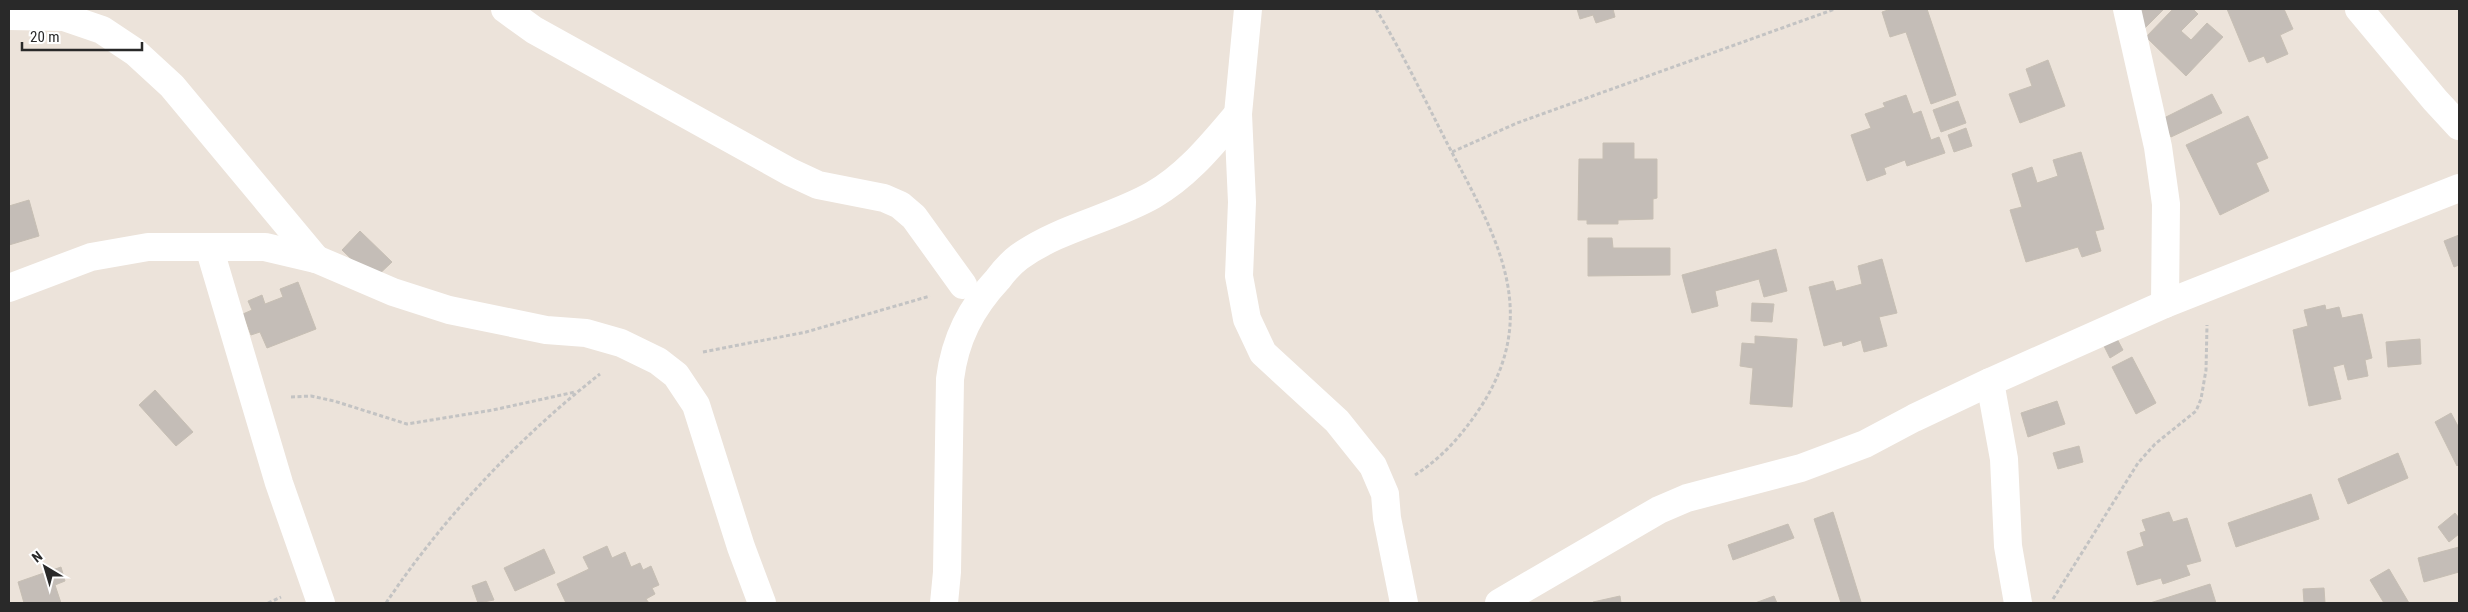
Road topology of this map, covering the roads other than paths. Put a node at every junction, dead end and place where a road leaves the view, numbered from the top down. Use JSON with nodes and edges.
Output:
{"nodes":[{"id":1,"x":505,"y":9,"type":"edge"},
{"id":2,"x":1248,"y":9,"type":"edge"},
{"id":3,"x":2127,"y":9,"type":"edge"},
{"id":4,"x":2369,"y":14,"type":"edge"},
{"id":5,"x":9,"y":16,"type":"edge"},
{"id":6,"x":1238,"y":114,"type":"junction"},
{"id":7,"x":2459,"y":126,"type":"edge"},
{"id":8,"x":2459,"y":188,"type":"edge"},
{"id":9,"x":210,"y":246,"type":"junction"},
{"id":10,"x":316,"y":259,"type":"junction"},
{"id":11,"x":963,"y":285,"type":"road end"},
{"id":12,"x":9,"y":288,"type":"edge"},
{"id":13,"x":2165,"y":304,"type":"junction"},
{"id":14,"x":1990,"y":382,"type":"junction"},
{"id":15,"x":321,"y":603,"type":"edge"},
{"id":16,"x":762,"y":603,"type":"edge"},
{"id":17,"x":944,"y":603,"type":"edge"},
{"id":18,"x":1404,"y":603,"type":"edge"},
{"id":19,"x":1499,"y":603,"type":"edge"},
{"id":20,"x":2018,"y":603,"type":"edge"}],
"edges":[{"from":1,"to":11,"type":"street"},
{"from":2,"to":6,"type":"street"},
{"from":3,"to":13,"type":"street"},
{"from":4,"to":7,"type":"street"},
{"from":5,"to":10,"type":"street"},
{"from":6,"to":17,"type":"street"},
{"from":6,"to":18,"type":"street"},
{"from":8,"to":13,"type":"street"},
{"from":9,"to":10,"type":"street"},
{"from":9,"to":12,"type":"street"},
{"from":9,"to":15,"type":"street"},
{"from":10,"to":16,"type":"street"},
{"from":13,"to":14,"type":"street"},
{"from":14,"to":19,"type":"street"},
{"from":14,"to":20,"type":"street"}]}
